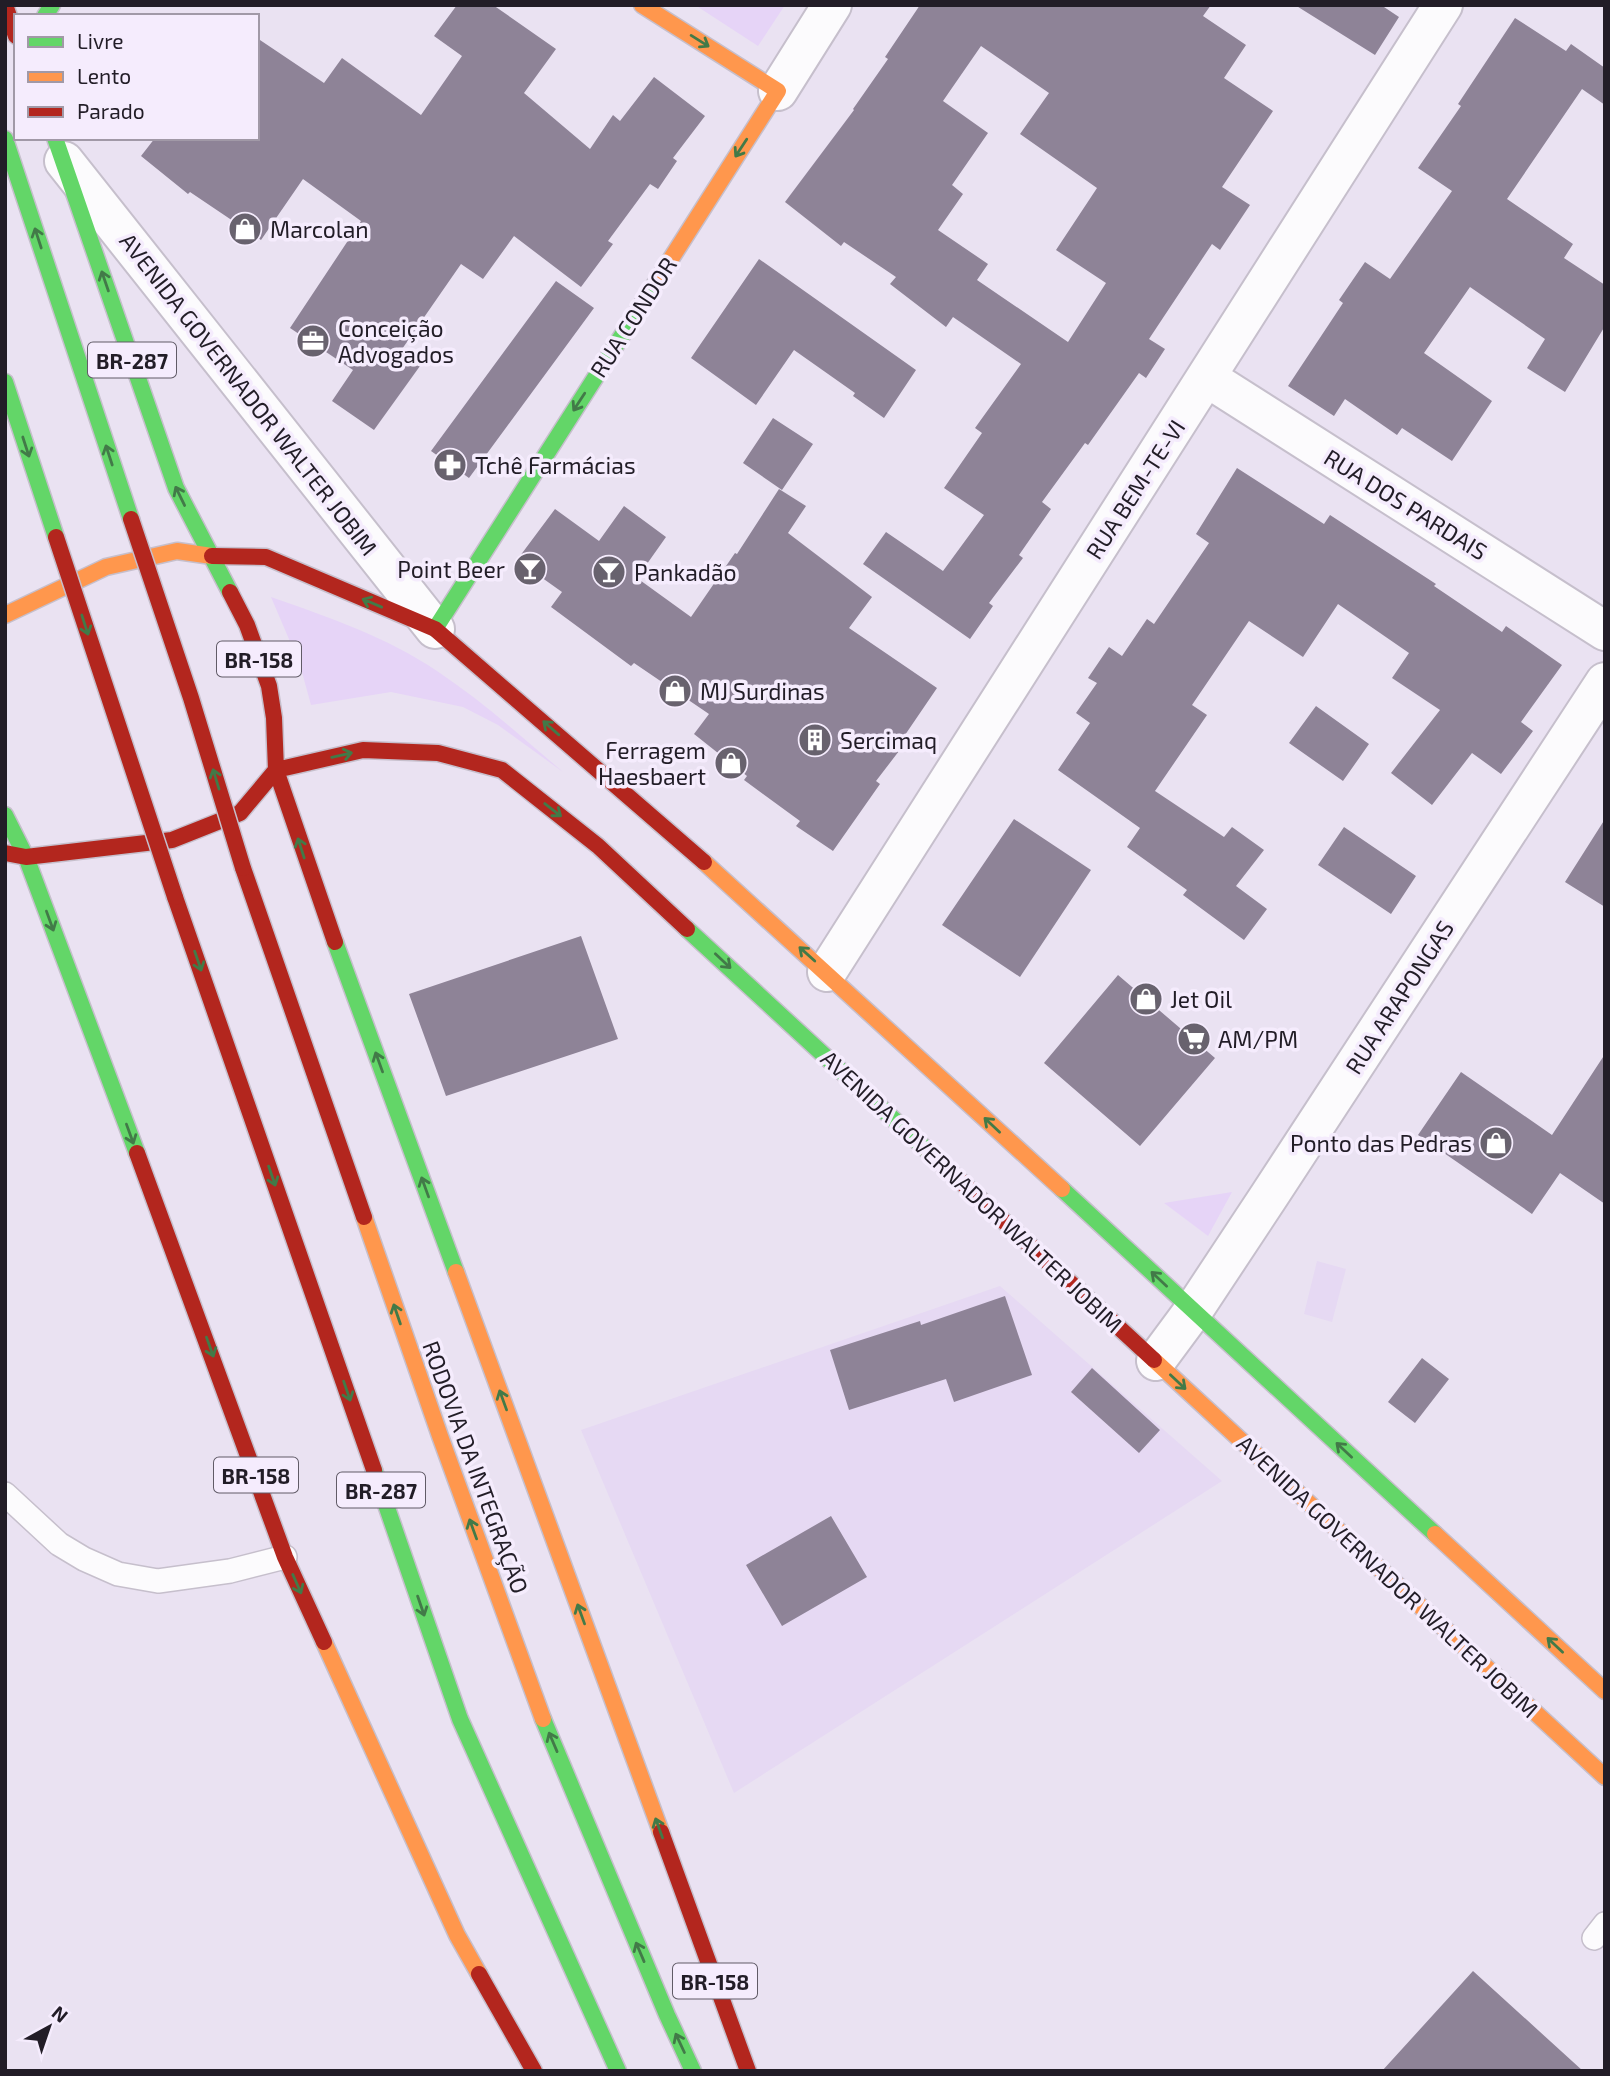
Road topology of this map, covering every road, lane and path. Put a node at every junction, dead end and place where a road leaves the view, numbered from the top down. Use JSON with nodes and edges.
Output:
{"nodes":[{"id":1,"x":5,"y":5,"type":"edge"},
{"id":2,"x":642,"y":5,"type":"edge"},
{"id":3,"x":832,"y":5,"type":"edge"},
{"id":4,"x":1443,"y":5,"type":"edge"},
{"id":5,"x":14,"y":30,"type":"edge"},
{"id":6,"x":778,"y":91,"type":"junction"},
{"id":7,"x":5,"y":139,"type":"edge"},
{"id":8,"x":59,"y":149,"type":"edge"},
{"id":9,"x":1206,"y":377,"type":"junction"},
{"id":10,"x":5,"y":382,"type":"edge"},
{"id":11,"x":212,"y":556,"type":"junction"},
{"id":12,"x":5,"y":615,"type":"edge"},
{"id":13,"x":435,"y":629,"type":"junction"},
{"id":14,"x":1605,"y":631,"type":"edge"},
{"id":15,"x":1605,"y":682,"type":"edge"},
{"id":16,"x":276,"y":770,"type":"junction"},
{"id":17,"x":5,"y":815,"type":"edge"},
{"id":18,"x":5,"y":853,"type":"edge"},
{"id":19,"x":26,"y":857,"type":"junction"},
{"id":20,"x":827,"y":972,"type":"junction"},
{"id":21,"x":1193,"y":1311,"type":"junction"},
{"id":22,"x":1156,"y":1362,"type":"junction"},
{"id":23,"x":5,"y":1494,"type":"edge"},
{"id":24,"x":285,"y":1557,"type":"junction"},
{"id":25,"x":1605,"y":1691,"type":"edge"},
{"id":26,"x":1605,"y":1777,"type":"edge"},
{"id":27,"x":534,"y":2071,"type":"edge"},
{"id":28,"x":618,"y":2071,"type":"edge"},
{"id":29,"x":693,"y":2071,"type":"edge"},
{"id":30,"x":748,"y":2071,"type":"edge"}],
"edges":[{"from":1,"to":5,"type":"main road"},
{"from":2,"to":6,"type":"main road","one_way":true},
{"from":3,"to":6,"type":"street","name":"RUA CONDOR"},
{"from":4,"to":9,"type":"street","name":"RUA BEM-TE-VI"},
{"from":6,"to":13,"type":"main road","name":"RUA CONDOR","one_way":true},
{"from":29,"to":7,"type":"main road","name":"RODOVIA DA INTEGRAÇÃO","number":"BR-287","one_way":true,"bridge":true},
{"from":11,"to":8,"type":"main road","number":"BR-287","one_way":true},
{"from":8,"to":13,"type":"street","name":"AVENIDA GOVERNADOR WALTER JOBIM"},
{"from":9,"to":14,"type":"street","name":"RUA DOS PARDAIS"},
{"from":9,"to":20,"type":"street","name":"RUA BEM-TE-VI"},
{"from":10,"to":28,"type":"main road","number":"BR-287","one_way":true,"bridge":true},
{"from":11,"to":12,"type":"main road","name":"AVENIDA GOVERNADOR WALTER JOBIM"},
{"from":13,"to":11,"type":"main road","name":"AVENIDA GOVERNADOR WALTER JOBIM","one_way":true},
{"from":11,"to":16,"type":"main road","number":"BR-158"},
{"from":20,"to":13,"type":"main road","name":"AVENIDA GOVERNADOR WALTER JOBIM","one_way":true},
{"from":15,"to":21,"type":"street","name":"RUA ARAPONGAS"},
{"from":16,"to":19,"type":"main road"},
{"from":16,"to":22,"type":"main road","name":"AVENIDA GOVERNADOR WALTER JOBIM","one_way":true},
{"from":30,"to":16,"type":"main road","number":"BR-158","one_way":true},
{"from":17,"to":19,"type":"main road"},
{"from":18,"to":19,"type":"main road"},
{"from":19,"to":24,"type":"main road","number":"BR-158","one_way":true},
{"from":21,"to":20,"type":"main road","name":"AVENIDA GOVERNADOR WALTER JOBIM","one_way":true},
{"from":21,"to":22,"type":"street","name":"RUA ARAPONGAS"},
{"from":25,"to":21,"type":"main road","name":"AVENIDA GOVERNADOR WALTER JOBIM","one_way":true},
{"from":22,"to":26,"type":"main road","name":"AVENIDA GOVERNADOR WALTER JOBIM","one_way":true},
{"from":23,"to":24,"type":"lane"},
{"from":24,"to":27,"type":"main road","number":"BR-158","one_way":true}]}
